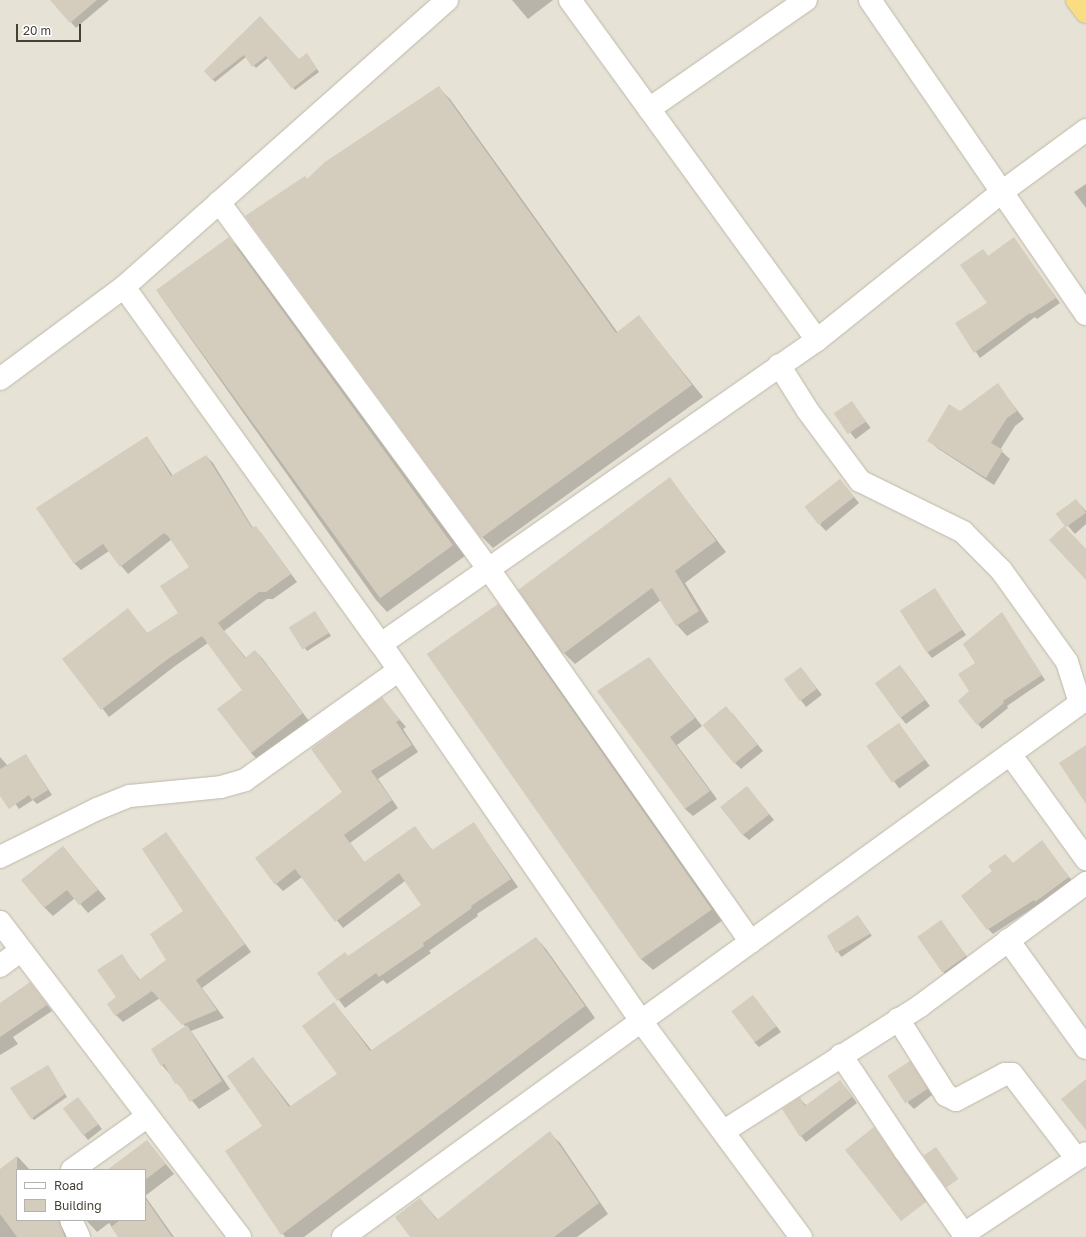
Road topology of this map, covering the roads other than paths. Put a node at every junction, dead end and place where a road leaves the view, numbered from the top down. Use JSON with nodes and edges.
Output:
{"nodes":[{"id":1,"x":447,"y":0,"type":"edge"},
{"id":2,"x":570,"y":0,"type":"edge"},
{"id":3,"x":806,"y":0,"type":"edge"},
{"id":4,"x":870,"y":0,"type":"edge"},
{"id":5,"x":1077,"y":0,"type":"edge"},
{"id":6,"x":1086,"y":12,"type":"edge"},
{"id":7,"x":649,"y":109,"type":"junction"},
{"id":8,"x":1086,"y":130,"type":"edge"},
{"id":9,"x":1003,"y":191,"type":"junction"},
{"id":10,"x":219,"y":202,"type":"junction"},
{"id":11,"x":124,"y":287,"type":"junction"},
{"id":12,"x":1086,"y":314,"type":"edge"},
{"id":13,"x":816,"y":340,"type":"junction"},
{"id":14,"x":779,"y":365,"type":"junction"},
{"id":15,"x":0,"y":379,"type":"edge"},
{"id":16,"x":488,"y":568,"type":"junction"},
{"id":17,"x":381,"y":644,"type":"junction"},
{"id":18,"x":399,"y":670,"type":"junction"},
{"id":19,"x":1083,"y":701,"type":"edge"},
{"id":20,"x":1010,"y":754,"type":"junction"},
{"id":21,"x":0,"y":857,"type":"edge"},
{"id":22,"x":1086,"y":859,"type":"edge"},
{"id":23,"x":1086,"y":883,"type":"edge"},
{"id":24,"x":0,"y":922,"type":"edge"},
{"id":25,"x":1008,"y":940,"type":"junction"},
{"id":26,"x":751,"y":942,"type":"junction"},
{"id":27,"x":21,"y":950,"type":"junction"},
{"id":28,"x":0,"y":966,"type":"edge"},
{"id":29,"x":898,"y":1019,"type":"junction"},
{"id":30,"x":641,"y":1021,"type":"junction"},
{"id":31,"x":1086,"y":1048,"type":"edge"},
{"id":32,"x":842,"y":1055,"type":"junction"},
{"id":33,"x":148,"y":1116,"type":"junction"},
{"id":34,"x":724,"y":1131,"type":"junction"},
{"id":35,"x":1081,"y":1156,"type":"edge"},
{"id":36,"x":73,"y":1169,"type":"edge"},
{"id":37,"x":71,"y":1221,"type":"edge"},
{"id":38,"x":965,"y":1235,"type":"edge"},
{"id":39,"x":79,"y":1237,"type":"edge"},
{"id":40,"x":240,"y":1237,"type":"edge"},
{"id":41,"x":342,"y":1237,"type":"edge"},
{"id":42,"x":801,"y":1237,"type":"edge"}],
"edges":[{"from":1,"to":10,"type":"street"},
{"from":2,"to":7,"type":"street"},
{"from":3,"to":7,"type":"street"},
{"from":4,"to":9,"type":"street"},
{"from":5,"to":6,"type":"highway"},
{"from":7,"to":13,"type":"street"},
{"from":8,"to":9,"type":"street"},
{"from":9,"to":12,"type":"street"},
{"from":9,"to":13,"type":"street"},
{"from":10,"to":11,"type":"street"},
{"from":10,"to":16,"type":"street"},
{"from":11,"to":15,"type":"street"},
{"from":11,"to":17,"type":"street"},
{"from":13,"to":14,"type":"street"},
{"from":14,"to":16,"type":"street"},
{"from":14,"to":19,"type":"street"},
{"from":16,"to":17,"type":"street"},
{"from":16,"to":26,"type":"street"},
{"from":17,"to":18,"type":"street"},
{"from":18,"to":21,"type":"street"},
{"from":18,"to":30,"type":"street"},
{"from":19,"to":20,"type":"street"},
{"from":20,"to":22,"type":"street"},
{"from":20,"to":26,"type":"street"},
{"from":23,"to":25,"type":"street"},
{"from":24,"to":27,"type":"street"},
{"from":25,"to":29,"type":"street"},
{"from":25,"to":31,"type":"street"},
{"from":26,"to":30,"type":"street"},
{"from":27,"to":28,"type":"street"},
{"from":27,"to":33,"type":"street"},
{"from":29,"to":32,"type":"street"},
{"from":29,"to":35,"type":"street"},
{"from":30,"to":34,"type":"street"},
{"from":30,"to":41,"type":"street"},
{"from":32,"to":34,"type":"street"},
{"from":32,"to":38,"type":"street"},
{"from":33,"to":36,"type":"street"},
{"from":33,"to":40,"type":"street"},
{"from":34,"to":42,"type":"street"},
{"from":35,"to":38,"type":"street"},
{"from":37,"to":39,"type":"street"}]}
